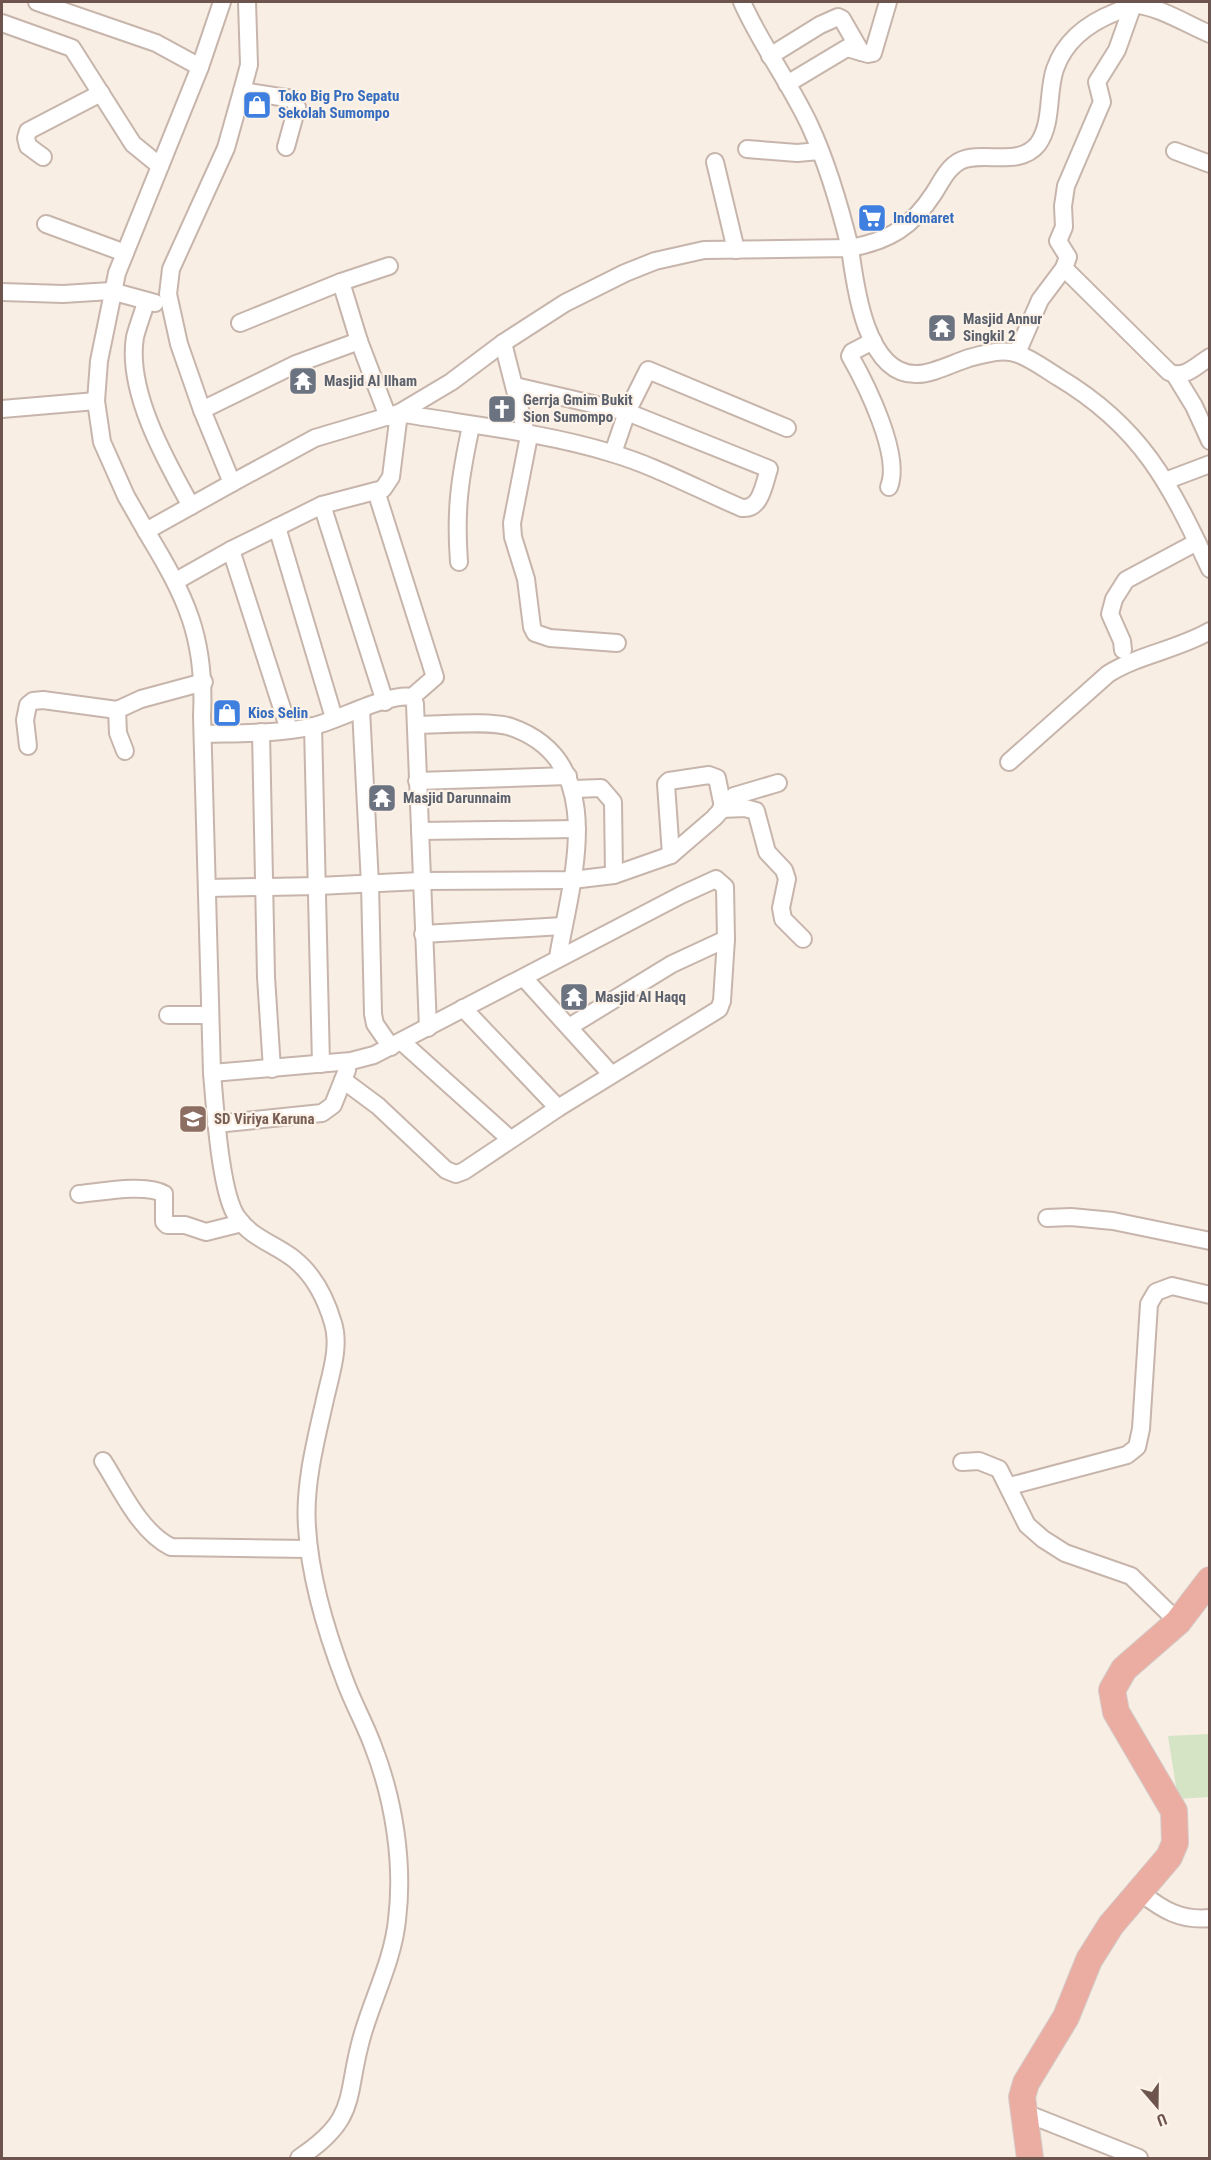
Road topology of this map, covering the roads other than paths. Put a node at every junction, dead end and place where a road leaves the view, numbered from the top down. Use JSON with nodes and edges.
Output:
{"nodes":[{"id":1,"x":38,"y":2,"type":"edge"},
{"id":2,"x":222,"y":2,"type":"edge"},
{"id":3,"x":247,"y":2,"type":"edge"},
{"id":4,"x":742,"y":2,"type":"edge"},
{"id":5,"x":888,"y":2,"type":"edge"},
{"id":6,"x":1130,"y":3,"type":"edge"},
{"id":7,"x":2,"y":23,"type":"edge"},
{"id":8,"x":1209,"y":32,"type":"edge"},
{"id":9,"x":861,"y":52,"type":"junction"},
{"id":10,"x":770,"y":56,"type":"junction"},
{"id":11,"x":200,"y":67,"type":"junction"},
{"id":12,"x":788,"y":84,"type":"junction"},
{"id":13,"x":242,"y":91,"type":"junction"},
{"id":14,"x":101,"y":93,"type":"junction"},
{"id":15,"x":286,"y":147,"type":"dead end"},
{"id":16,"x":747,"y":149,"type":"dead end"},
{"id":17,"x":1175,"y":151,"type":"dead end"},
{"id":18,"x":820,"y":152,"type":"junction"},
{"id":19,"x":43,"y":157,"type":"dead end"},
{"id":20,"x":715,"y":162,"type":"dead end"},
{"id":21,"x":1209,"y":164,"type":"edge"},
{"id":22,"x":160,"y":166,"type":"junction"},
{"id":23,"x":46,"y":224,"type":"dead end"},
{"id":24,"x":850,"y":249,"type":"junction"},
{"id":25,"x":736,"y":250,"type":"junction"},
{"id":26,"x":125,"y":253,"type":"junction"},
{"id":27,"x":388,"y":266,"type":"dead end"},
{"id":28,"x":1064,"y":268,"type":"junction"},
{"id":29,"x":341,"y":282,"type":"junction"},
{"id":30,"x":111,"y":291,"type":"junction"},
{"id":31,"x":2,"y":292,"type":"edge"},
{"id":32,"x":146,"y":302,"type":"junction"},
{"id":33,"x":170,"y":306,"type":"junction"},
{"id":34,"x":240,"y":323,"type":"dead end"},
{"id":35,"x":359,"y":341,"type":"junction"},
{"id":36,"x":873,"y":341,"type":"junction"},
{"id":37,"x":503,"y":342,"type":"junction"},
{"id":38,"x":1017,"y":353,"type":"junction"},
{"id":39,"x":1209,"y":357,"type":"edge"},
{"id":40,"x":1175,"y":375,"type":"junction"},
{"id":41,"x":515,"y":386,"type":"junction"},
{"id":42,"x":96,"y":401,"type":"junction"},
{"id":43,"x":2,"y":408,"type":"edge"},
{"id":44,"x":202,"y":410,"type":"junction"},
{"id":45,"x":627,"y":412,"type":"junction"},
{"id":46,"x":393,"y":415,"type":"junction"},
{"id":47,"x":471,"y":426,"type":"junction"},
{"id":48,"x":787,"y":429,"type":"dead end"},
{"id":49,"x":527,"y":432,"type":"junction"},
{"id":50,"x":1209,"y":441,"type":"edge"},
{"id":51,"x":613,"y":453,"type":"junction"},
{"id":52,"x":1209,"y":464,"type":"edge"},
{"id":53,"x":1165,"y":481,"type":"junction"},
{"id":54,"x":232,"y":483,"type":"junction"},
{"id":55,"x":889,"y":487,"type":"dead end"},
{"id":56,"x":376,"y":491,"type":"junction"},
{"id":57,"x":191,"y":506,"type":"junction"},
{"id":58,"x":322,"y":506,"type":"junction"},
{"id":59,"x":277,"y":527,"type":"junction"},
{"id":60,"x":146,"y":531,"type":"junction"},
{"id":61,"x":1197,"y":542,"type":"junction"},
{"id":62,"x":231,"y":550,"type":"junction"},
{"id":63,"x":459,"y":562,"type":"dead end"},
{"id":64,"x":1209,"y":569,"type":"edge"},
{"id":65,"x":176,"y":581,"type":"junction"},
{"id":66,"x":1209,"y":631,"type":"edge"},
{"id":67,"x":617,"y":643,"type":"dead end"},
{"id":68,"x":1123,"y":650,"type":"dead end"},
{"id":69,"x":204,"y":682,"type":"junction"},
{"id":70,"x":412,"y":697,"type":"junction"},
{"id":71,"x":386,"y":702,"type":"junction"},
{"id":72,"x":361,"y":709,"type":"junction"},
{"id":73,"x":117,"y":710,"type":"junction"},
{"id":74,"x":334,"y":718,"type":"junction"},
{"id":75,"x":313,"y":726,"type":"junction"},
{"id":76,"x":416,"y":726,"type":"junction"},
{"id":77,"x":289,"y":730,"type":"junction"},
{"id":78,"x":261,"y":732,"type":"junction"},
{"id":79,"x":203,"y":734,"type":"junction"},
{"id":80,"x":28,"y":747,"type":"dead end"},
{"id":81,"x":125,"y":751,"type":"dead end"},
{"id":82,"x":1009,"y":762,"type":"dead end"},
{"id":83,"x":417,"y":781,"type":"junction"},
{"id":84,"x":571,"y":783,"type":"junction"},
{"id":85,"x":778,"y":783,"type":"dead end"},
{"id":86,"x":722,"y":808,"type":"junction"},
{"id":87,"x":577,"y":829,"type":"junction"},
{"id":88,"x":420,"y":831,"type":"junction"},
{"id":89,"x":671,"y":855,"type":"junction"},
{"id":90,"x":614,"y":875,"type":"junction"},
{"id":91,"x":572,"y":880,"type":"junction"},
{"id":92,"x":421,"y":881,"type":"junction"},
{"id":93,"x":370,"y":884,"type":"junction"},
{"id":94,"x":265,"y":886,"type":"junction"},
{"id":95,"x":318,"y":886,"type":"junction"},
{"id":96,"x":207,"y":888,"type":"junction"},
{"id":97,"x":563,"y":926,"type":"junction"},
{"id":98,"x":423,"y":934,"type":"junction"},
{"id":99,"x":726,"y":939,"type":"junction"},
{"id":100,"x":803,"y":939,"type":"dead end"},
{"id":101,"x":558,"y":957,"type":"junction"},
{"id":102,"x":524,"y":978,"type":"junction"},
{"id":103,"x":463,"y":1008,"type":"junction"},
{"id":104,"x":168,"y":1015,"type":"dead end"},
{"id":105,"x":210,"y":1015,"type":"junction"},
{"id":106,"x":568,"y":1027,"type":"junction"},
{"id":107,"x":428,"y":1028,"type":"junction"},
{"id":108,"x":397,"y":1044,"type":"junction"},
{"id":109,"x":351,"y":1061,"type":"junction"},
{"id":110,"x":321,"y":1064,"type":"junction"},
{"id":111,"x":272,"y":1069,"type":"junction"},
{"id":112,"x":212,"y":1073,"type":"junction"},
{"id":113,"x":611,"y":1074,"type":"junction"},
{"id":114,"x":343,"y":1080,"type":"junction"},
{"id":115,"x":558,"y":1108,"type":"junction"},
{"id":116,"x":216,"y":1124,"type":"junction"},
{"id":117,"x":510,"y":1139,"type":"junction"},
{"id":118,"x":79,"y":1194,"type":"dead end"},
{"id":119,"x":1047,"y":1218,"type":"dead end"},
{"id":120,"x":242,"y":1223,"type":"junction"},
{"id":121,"x":1209,"y":1241,"type":"edge"},
{"id":122,"x":1209,"y":1295,"type":"edge"},
{"id":123,"x":103,"y":1461,"type":"dead end"},
{"id":124,"x":962,"y":1462,"type":"dead end"},
{"id":125,"x":1010,"y":1486,"type":"junction"},
{"id":126,"x":309,"y":1549,"type":"junction"},
{"id":127,"x":1209,"y":1580,"type":"edge"},
{"id":128,"x":1178,"y":1622,"type":"junction"},
{"id":129,"x":1141,"y":1893,"type":"junction"},
{"id":130,"x":1209,"y":1918,"type":"edge"},
{"id":131,"x":1023,"y":2112,"type":"junction"},
{"id":132,"x":299,"y":2158,"type":"edge"},
{"id":133,"x":1030,"y":2158,"type":"edge"},
{"id":134,"x":1139,"y":2158,"type":"edge"}],
"edges":[{"from":1,"to":11,"type":"street"},
{"from":2,"to":11,"type":"street"},
{"from":3,"to":13,"type":"street"},
{"from":4,"to":10,"type":"street"},
{"from":5,"to":9,"type":"street"},
{"from":6,"to":8,"type":"street"},
{"from":6,"to":24,"type":"street"},
{"from":6,"to":28,"type":"street"},
{"from":7,"to":14,"type":"street"},
{"from":9,"to":10,"type":"street"},
{"from":9,"to":12,"type":"street"},
{"from":10,"to":12,"type":"street"},
{"from":11,"to":22,"type":"street"},
{"from":12,"to":18,"type":"street"},
{"from":13,"to":15,"type":"street"},
{"from":13,"to":33,"type":"street"},
{"from":14,"to":19,"type":"street"},
{"from":14,"to":22,"type":"street"},
{"from":16,"to":18,"type":"street"},
{"from":17,"to":21,"type":"street"},
{"from":18,"to":24,"type":"street"},
{"from":20,"to":25,"type":"street"},
{"from":22,"to":26,"type":"street"},
{"from":23,"to":26,"type":"street"},
{"from":24,"to":25,"type":"street"},
{"from":24,"to":36,"type":"street"},
{"from":25,"to":37,"type":"street"},
{"from":26,"to":30,"type":"street"},
{"from":27,"to":29,"type":"street"},
{"from":28,"to":38,"type":"street"},
{"from":28,"to":40,"type":"street"},
{"from":29,"to":34,"type":"street"},
{"from":29,"to":35,"type":"street"},
{"from":30,"to":31,"type":"street"},
{"from":30,"to":32,"type":"street"},
{"from":30,"to":42,"type":"street"},
{"from":32,"to":33,"type":"street"},
{"from":32,"to":57,"type":"street"},
{"from":33,"to":44,"type":"street"},
{"from":35,"to":44,"type":"street"},
{"from":35,"to":46,"type":"street"},
{"from":36,"to":38,"type":"street"},
{"from":36,"to":55,"type":"street"},
{"from":37,"to":41,"type":"street"},
{"from":37,"to":46,"type":"street"},
{"from":38,"to":53,"type":"street"},
{"from":39,"to":40,"type":"street"},
{"from":40,"to":50,"type":"street"},
{"from":41,"to":45,"type":"street"},
{"from":41,"to":49,"type":"street"},
{"from":42,"to":43,"type":"street"},
{"from":42,"to":60,"type":"street"},
{"from":44,"to":54,"type":"street"},
{"from":45,"to":48,"type":"street"},
{"from":45,"to":51,"type":"street"},
{"from":45,"to":51,"type":"street"},
{"from":46,"to":47,"type":"street"},
{"from":46,"to":54,"type":"street"},
{"from":46,"to":56,"type":"street"},
{"from":47,"to":49,"type":"street"},
{"from":47,"to":63,"type":"street"},
{"from":49,"to":51,"type":"street"},
{"from":49,"to":67,"type":"street"},
{"from":52,"to":53,"type":"street"},
{"from":53,"to":61,"type":"street"},
{"from":54,"to":57,"type":"street"},
{"from":56,"to":58,"type":"street"},
{"from":56,"to":70,"type":"street"},
{"from":57,"to":60,"type":"street"},
{"from":58,"to":59,"type":"street"},
{"from":58,"to":71,"type":"street"},
{"from":59,"to":62,"type":"street"},
{"from":59,"to":74,"type":"street"},
{"from":60,"to":65,"type":"street"},
{"from":61,"to":64,"type":"street"},
{"from":61,"to":68,"type":"street"},
{"from":62,"to":65,"type":"street"},
{"from":62,"to":77,"type":"street"},
{"from":65,"to":69,"type":"street"},
{"from":66,"to":82,"type":"street"},
{"from":69,"to":73,"type":"street"},
{"from":69,"to":79,"type":"street"},
{"from":70,"to":71,"type":"street"},
{"from":70,"to":76,"type":"street"},
{"from":71,"to":72,"type":"street"},
{"from":72,"to":74,"type":"street"},
{"from":72,"to":93,"type":"street"},
{"from":73,"to":80,"type":"street"},
{"from":73,"to":81,"type":"street"},
{"from":74,"to":75,"type":"street"},
{"from":75,"to":77,"type":"street"},
{"from":75,"to":95,"type":"street"},
{"from":76,"to":83,"type":"street"},
{"from":76,"to":84,"type":"street"},
{"from":77,"to":78,"type":"street"},
{"from":78,"to":79,"type":"street"},
{"from":78,"to":94,"type":"street"},
{"from":79,"to":96,"type":"street"},
{"from":83,"to":84,"type":"street"},
{"from":83,"to":88,"type":"street"},
{"from":84,"to":87,"type":"street"},
{"from":84,"to":90,"type":"street"},
{"from":85,"to":86,"type":"street"},
{"from":86,"to":89,"type":"street"},
{"from":86,"to":89,"type":"street"},
{"from":86,"to":100,"type":"street"},
{"from":87,"to":88,"type":"street"},
{"from":87,"to":91,"type":"street"},
{"from":88,"to":92,"type":"street"},
{"from":89,"to":90,"type":"street"},
{"from":90,"to":91,"type":"street"},
{"from":91,"to":92,"type":"street"},
{"from":91,"to":97,"type":"street"},
{"from":92,"to":93,"type":"street"},
{"from":92,"to":98,"type":"street"},
{"from":93,"to":95,"type":"street"},
{"from":93,"to":108,"type":"street"},
{"from":94,"to":95,"type":"street"},
{"from":94,"to":96,"type":"street"},
{"from":94,"to":111,"type":"street"},
{"from":95,"to":110,"type":"street"},
{"from":96,"to":105,"type":"street"},
{"from":97,"to":98,"type":"street"},
{"from":97,"to":101,"type":"street"},
{"from":98,"to":107,"type":"street"},
{"from":99,"to":101,"type":"street"},
{"from":99,"to":106,"type":"street"},
{"from":99,"to":113,"type":"street"},
{"from":101,"to":102,"type":"street"},
{"from":102,"to":103,"type":"street"},
{"from":102,"to":106,"type":"street"},
{"from":103,"to":107,"type":"street"},
{"from":103,"to":115,"type":"street"},
{"from":104,"to":105,"type":"street"},
{"from":105,"to":112,"type":"street"},
{"from":106,"to":113,"type":"street"},
{"from":107,"to":108,"type":"street"},
{"from":108,"to":109,"type":"street"},
{"from":108,"to":117,"type":"street"},
{"from":109,"to":110,"type":"street"},
{"from":109,"to":114,"type":"street"},
{"from":110,"to":111,"type":"street"},
{"from":111,"to":112,"type":"street"},
{"from":112,"to":116,"type":"street"},
{"from":113,"to":115,"type":"street"},
{"from":114,"to":116,"type":"street"},
{"from":114,"to":117,"type":"street"},
{"from":115,"to":117,"type":"street"},
{"from":116,"to":120,"type":"street"},
{"from":118,"to":120,"type":"street"},
{"from":119,"to":121,"type":"street"},
{"from":120,"to":126,"type":"street"},
{"from":122,"to":125,"type":"street"},
{"from":123,"to":126,"type":"street"},
{"from":124,"to":125,"type":"street"},
{"from":125,"to":128,"type":"street"},
{"from":126,"to":132,"type":"street"},
{"from":127,"to":128,"type":"highway"},
{"from":128,"to":129,"type":"highway"},
{"from":129,"to":130,"type":"street"},
{"from":129,"to":131,"type":"highway"},
{"from":131,"to":133,"type":"highway"},
{"from":131,"to":134,"type":"street"}]}
